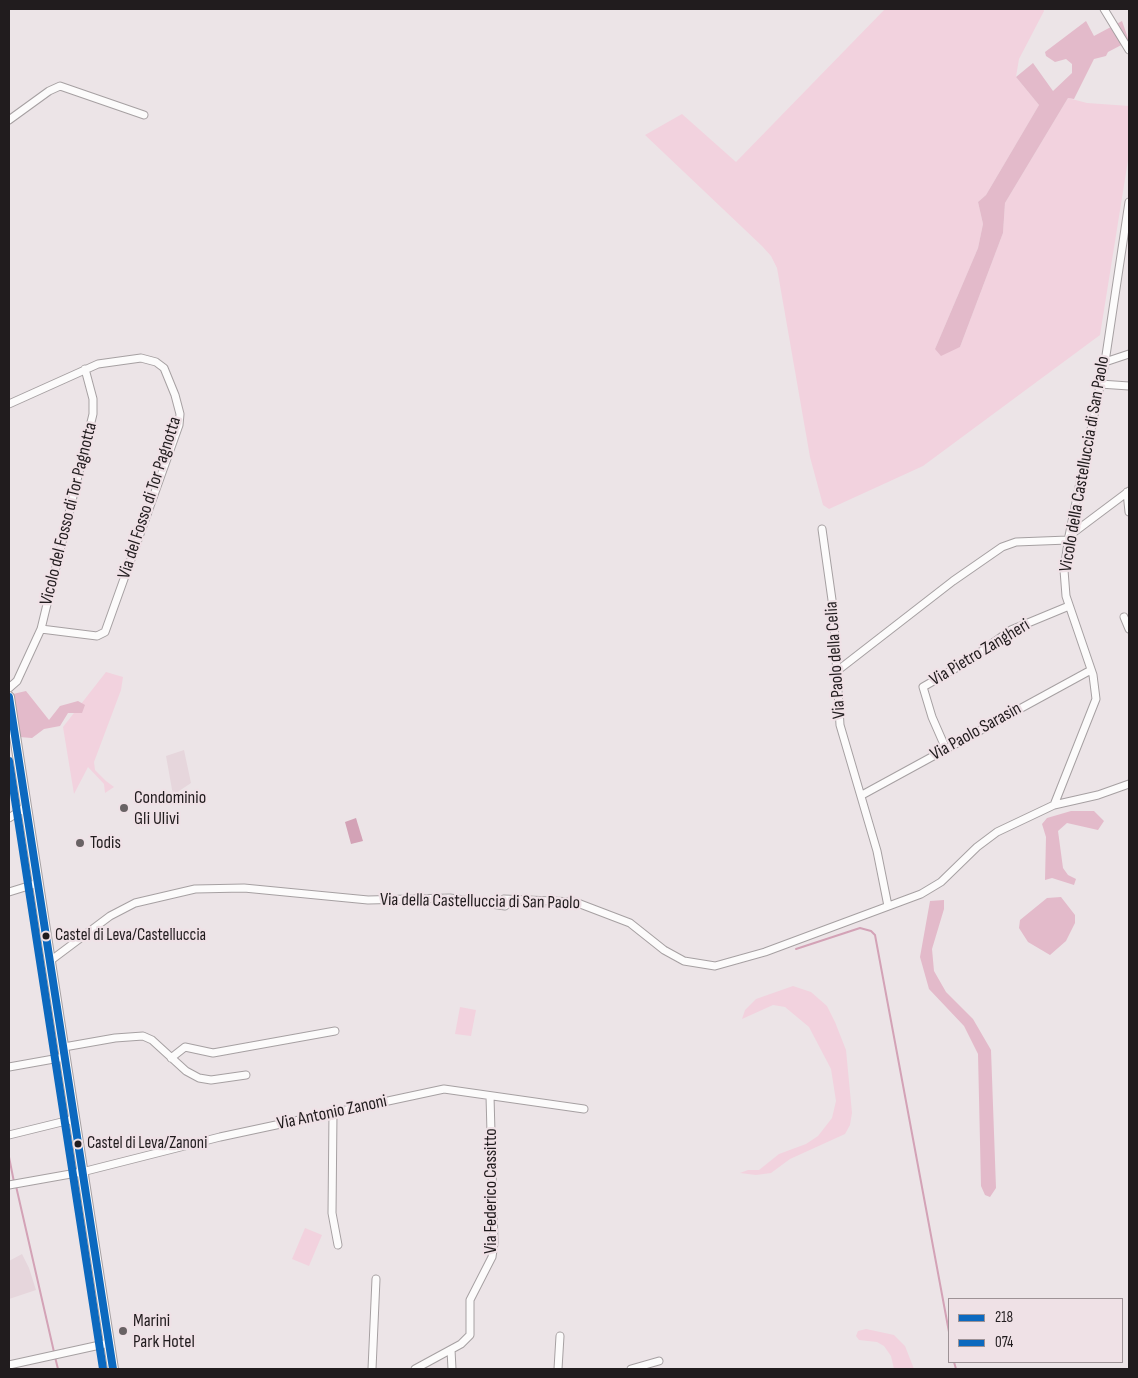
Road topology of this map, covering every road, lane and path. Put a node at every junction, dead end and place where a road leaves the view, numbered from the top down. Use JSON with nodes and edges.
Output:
{"nodes":[{"id":1,"x":1104,"y":9,"type":"edge"},
{"id":2,"x":1129,"y":50,"type":"edge"},
{"id":3,"x":144,"y":115,"type":"dead end"},
{"id":4,"x":9,"y":120,"type":"edge"},
{"id":5,"x":1129,"y":202,"type":"edge"},
{"id":6,"x":1129,"y":354,"type":"edge"},
{"id":7,"x":1105,"y":362,"type":"junction"},
{"id":8,"x":85,"y":369,"type":"junction"},
{"id":9,"x":1100,"y":384,"type":"junction"},
{"id":10,"x":1129,"y":386,"type":"edge"},
{"id":11,"x":9,"y":404,"type":"edge"},
{"id":12,"x":1128,"y":492,"type":"edge"},
{"id":13,"x":1129,"y":512,"type":"edge"},
{"id":14,"x":822,"y":529,"type":"dead end"},
{"id":15,"x":1068,"y":538,"type":"junction"},
{"id":16,"x":1069,"y":606,"type":"junction"},
{"id":17,"x":1124,"y":617,"type":"dead end"},
{"id":18,"x":41,"y":629,"type":"junction"},
{"id":19,"x":1129,"y":629,"type":"edge"},
{"id":20,"x":1092,"y":670,"type":"junction"},
{"id":21,"x":836,"y":671,"type":"junction"},
{"id":22,"x":9,"y":688,"type":"edge"},
{"id":23,"x":9,"y":696,"type":"edge"},
{"id":24,"x":11,"y":733,"type":"edge"},
{"id":25,"x":946,"y":749,"type":"junction"},
{"id":26,"x":1129,"y":784,"type":"edge"},
{"id":27,"x":862,"y":796,"type":"junction"},
{"id":28,"x":1054,"y":805,"type":"junction"},
{"id":29,"x":26,"y":807,"type":"junction"},
{"id":30,"x":9,"y":818,"type":"edge"},
{"id":31,"x":38,"y":883,"type":"junction"},
{"id":32,"x":9,"y":892,"type":"edge"},
{"id":33,"x":888,"y":906,"type":"junction"},
{"id":34,"x":50,"y":961,"type":"junction"},
{"id":35,"x":335,"y":1031,"type":"dead end"},
{"id":36,"x":64,"y":1052,"type":"junction"},
{"id":37,"x":171,"y":1058,"type":"junction"},
{"id":38,"x":9,"y":1068,"type":"edge"},
{"id":39,"x":246,"y":1075,"type":"dead end"},
{"id":40,"x":490,"y":1096,"type":"junction"},
{"id":41,"x":584,"y":1109,"type":"dead end"},
{"id":42,"x":333,"y":1113,"type":"junction"},
{"id":43,"x":74,"y":1119,"type":"junction"},
{"id":44,"x":9,"y":1135,"type":"edge"},
{"id":45,"x":82,"y":1172,"type":"junction"},
{"id":46,"x":9,"y":1186,"type":"edge"},
{"id":47,"x":338,"y":1246,"type":"dead end"},
{"id":48,"x":376,"y":1279,"type":"dead end"},
{"id":49,"x":560,"y":1336,"type":"dead end"},
{"id":50,"x":109,"y":1343,"type":"junction"},
{"id":51,"x":450,"y":1350,"type":"junction"},
{"id":52,"x":659,"y":1361,"type":"dead end"},
{"id":53,"x":9,"y":1365,"type":"edge"},
{"id":54,"x":113,"y":1369,"type":"edge"},
{"id":55,"x":372,"y":1369,"type":"edge"},
{"id":56,"x":415,"y":1369,"type":"edge"},
{"id":57,"x":452,"y":1369,"type":"edge"},
{"id":58,"x":558,"y":1369,"type":"edge"},
{"id":59,"x":631,"y":1369,"type":"edge"}],
"edges":[{"from":1,"to":2,"type":"street"},
{"from":3,"to":4,"type":"street"},
{"from":5,"to":7,"type":"street","name":"Vicolo della Castelluccia di San Paolo"},
{"from":6,"to":7,"type":"street"},
{"from":7,"to":9,"type":"street","name":"Vicolo della Castelluccia di San Paolo"},
{"from":8,"to":11,"type":"street","name":"Via del Fosso di Tor Pagnotta"},
{"from":8,"to":18,"type":"street","name":"Vicolo del Fosso di Tor Pagnotta"},
{"from":8,"to":18,"type":"street","name":"Via del Fosso di Tor Pagnotta"},
{"from":9,"to":10,"type":"street"},
{"from":9,"to":15,"type":"street","name":"Vicolo della Castelluccia di San Paolo"},
{"from":12,"to":13,"type":"street"},
{"from":12,"to":15,"type":"street"},
{"from":14,"to":21,"type":"street","name":"Via Paolo della Celia"},
{"from":15,"to":16,"type":"street","name":"Vicolo della Castelluccia di San Paolo"},
{"from":15,"to":21,"type":"street"},
{"from":16,"to":20,"type":"street","name":"Vicolo della Castelluccia di San Paolo"},
{"from":16,"to":25,"type":"street","name":"Via Pietro Zangheri"},
{"from":17,"to":19,"type":"street"},
{"from":18,"to":22,"type":"street"},
{"from":20,"to":25,"type":"street","name":"Via Paolo Sarasin"},
{"from":20,"to":28,"type":"street","name":"Vicolo della Castelluccia di San Paolo"},
{"from":21,"to":27,"type":"street","name":"Via Paolo della Celia"},
{"from":23,"to":24,"type":"street"},
{"from":24,"to":29,"type":"street"},
{"from":25,"to":27,"type":"street","name":"Via Paolo Sarasin"},
{"from":26,"to":28,"type":"street","name":"Via della Castelluccia di San Paolo"},
{"from":27,"to":33,"type":"street","name":"Via Paolo della Celia"},
{"from":28,"to":33,"type":"street","name":"Via della Castelluccia di San Paolo"},
{"from":29,"to":30,"type":"street"},
{"from":29,"to":31,"type":"street"},
{"from":31,"to":32,"type":"street"},
{"from":31,"to":34,"type":"street"},
{"from":33,"to":34,"type":"street","name":"Via della Castelluccia di San Paolo"},
{"from":34,"to":36,"type":"street"},
{"from":35,"to":37,"type":"street"},
{"from":36,"to":37,"type":"street"},
{"from":36,"to":38,"type":"street"},
{"from":36,"to":43,"type":"street"},
{"from":37,"to":39,"type":"street"},
{"from":40,"to":41,"type":"street","name":"Via Antonio Zanoni"},
{"from":40,"to":42,"type":"street","name":"Via Antonio Zanoni"},
{"from":40,"to":51,"type":"street","name":"Via Federico Cassitto"},
{"from":42,"to":45,"type":"street","name":"Via Antonio Zanoni"},
{"from":42,"to":47,"type":"street"},
{"from":43,"to":44,"type":"street"},
{"from":43,"to":45,"type":"street"},
{"from":45,"to":46,"type":"street","name":"Via Antonio Zanoni"},
{"from":45,"to":50,"type":"street"},
{"from":48,"to":55,"type":"street"},
{"from":49,"to":58,"type":"street"},
{"from":50,"to":53,"type":"street"},
{"from":50,"to":54,"type":"street"},
{"from":51,"to":56,"type":"street","name":"Via Federico Cassitto"},
{"from":51,"to":57,"type":"street"},
{"from":52,"to":59,"type":"street"}]}
